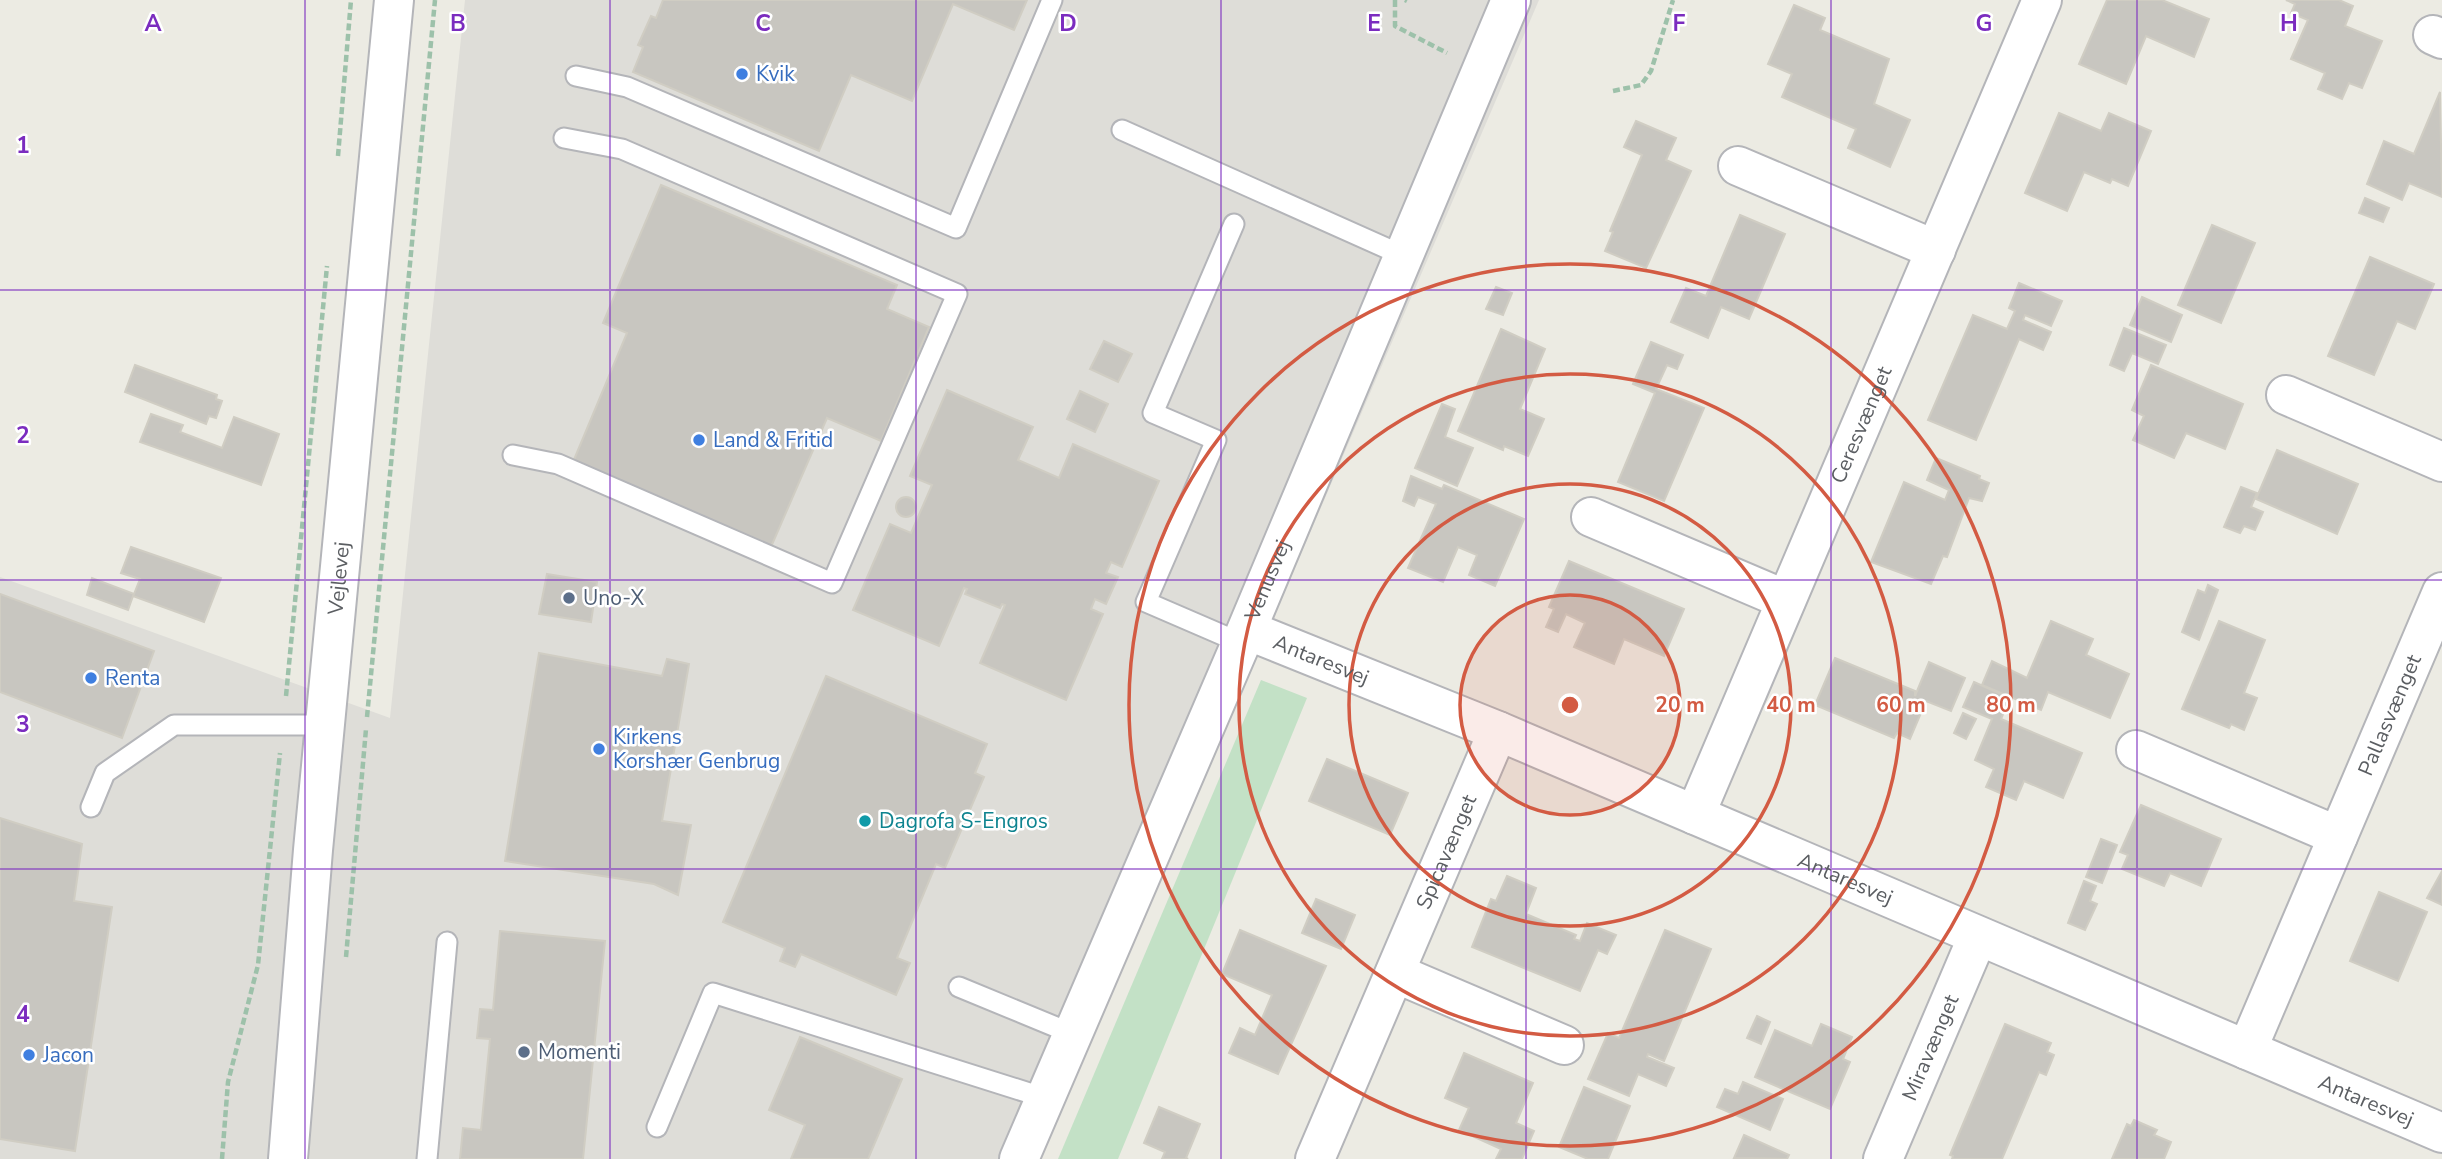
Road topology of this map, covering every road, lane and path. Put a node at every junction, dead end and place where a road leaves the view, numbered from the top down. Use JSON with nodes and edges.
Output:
{"nodes":[{"id":1,"x":351,"y":0,"type":"edge"},
{"id":2,"x":394,"y":0,"type":"edge"},
{"id":3,"x":435,"y":0,"type":"edge"},
{"id":4,"x":1052,"y":0,"type":"edge"},
{"id":5,"x":1395,"y":0,"type":"edge"},
{"id":6,"x":1511,"y":0,"type":"edge"},
{"id":7,"x":1673,"y":0,"type":"edge"},
{"id":8,"x":2042,"y":0,"type":"edge"},
{"id":9,"x":1414,"y":38,"type":"dead end"},
{"id":10,"x":576,"y":76,"type":"dead end"},
{"id":11,"x":1614,"y":91,"type":"dead end"},
{"id":12,"x":1122,"y":130,"type":"dead end"},
{"id":13,"x":564,"y":138,"type":"dead end"},
{"id":14,"x":337,"y":158,"type":"dead end"},
{"id":15,"x":1738,"y":166,"type":"dead end"},
{"id":16,"x":1234,"y":225,"type":"dead end"},
{"id":17,"x":1936,"y":250,"type":"junction"},
{"id":18,"x":1404,"y":256,"type":"junction"},
{"id":19,"x":327,"y":264,"type":"dead end"},
{"id":20,"x":2286,"y":395,"type":"dead end"},
{"id":21,"x":513,"y":455,"type":"dead end"},
{"id":22,"x":2442,"y":461,"type":"edge"},
{"id":23,"x":1591,"y":517,"type":"dead end"},
{"id":24,"x":2442,"y":592,"type":"edge"},
{"id":25,"x":1786,"y":600,"type":"junction"},
{"id":26,"x":1244,"y":636,"type":"junction"},
{"id":27,"x":283,"y":725,"type":"junction"},
{"id":28,"x":326,"y":725,"type":"junction"},
{"id":29,"x":1498,"y":731,"type":"junction"},
{"id":30,"x":2136,"y":750,"type":"dead end"},
{"id":31,"x":91,"y":807,"type":"dead end"},
{"id":32,"x":1695,"y":815,"type":"junction"},
{"id":33,"x":2338,"y":836,"type":"junction"},
{"id":34,"x":349,"y":927,"type":"dead end"},
{"id":35,"x":1978,"y":936,"type":"junction"},
{"id":36,"x":447,"y":942,"type":"dead end"},
{"id":37,"x":1395,"y":973,"type":"junction"},
{"id":38,"x":960,"y":987,"type":"dead end"},
{"id":39,"x":1073,"y":1034,"type":"junction"},
{"id":40,"x":1564,"y":1045,"type":"dead end"},
{"id":41,"x":2247,"y":1050,"type":"junction"},
{"id":42,"x":1045,"y":1098,"type":"junction"},
{"id":43,"x":657,"y":1127,"type":"dead end"},
{"id":44,"x":2442,"y":1133,"type":"edge"},
{"id":45,"x":222,"y":1159,"type":"edge"},
{"id":46,"x":288,"y":1159,"type":"edge"},
{"id":47,"x":427,"y":1159,"type":"edge"},
{"id":48,"x":1019,"y":1159,"type":"edge"},
{"id":49,"x":1315,"y":1159,"type":"edge"},
{"id":50,"x":1883,"y":1159,"type":"edge"}],
"edges":[{"from":1,"to":14,"type":"path"},
{"from":2,"to":28,"type":"street","name":"Vejlevej"},
{"from":3,"to":34,"type":"path"},
{"from":4,"to":10,"type":"lane"},
{"from":5,"to":9,"type":"path"},
{"from":6,"to":18,"type":"street","name":"Venusvej"},
{"from":7,"to":11,"type":"path"},
{"from":8,"to":17,"type":"street","name":"Ceresvænget"},
{"from":12,"to":18,"type":"lane"},
{"from":13,"to":21,"type":"lane"},
{"from":15,"to":17,"type":"street"},
{"from":16,"to":26,"type":"lane"},
{"from":17,"to":25,"type":"street","name":"Ceresvænget"},
{"from":18,"to":26,"type":"street","name":"Venusvej"},
{"from":19,"to":27,"type":"path"},
{"from":20,"to":22,"type":"street"},
{"from":23,"to":25,"type":"street"},
{"from":24,"to":33,"type":"street","name":"Pallasvænget"},
{"from":25,"to":32,"type":"street","name":"Ceresvænget"},
{"from":26,"to":29,"type":"street","name":"Antaresvej"},
{"from":26,"to":39,"type":"street","name":"Venusvej"},
{"from":27,"to":28,"type":"lane"},
{"from":27,"to":31,"type":"lane"},
{"from":27,"to":45,"type":"path"},
{"from":28,"to":46,"type":"street","name":"Vejlevej"},
{"from":29,"to":32,"type":"street","name":"Antaresvej"},
{"from":29,"to":37,"type":"street","name":"Spicavænget"},
{"from":30,"to":33,"type":"street"},
{"from":32,"to":35,"type":"street","name":"Antaresvej"},
{"from":33,"to":41,"type":"street","name":"Pallasvænget"},
{"from":35,"to":41,"type":"street","name":"Antaresvej"},
{"from":35,"to":50,"type":"street","name":"Miravænget"},
{"from":36,"to":47,"type":"lane"},
{"from":37,"to":40,"type":"street"},
{"from":37,"to":49,"type":"street","name":"Spicavænget"},
{"from":38,"to":39,"type":"lane"},
{"from":39,"to":42,"type":"street","name":"Venusvej"},
{"from":41,"to":44,"type":"street","name":"Antaresvej"},
{"from":42,"to":43,"type":"lane"},
{"from":42,"to":48,"type":"street","name":"Venusvej"}]}
